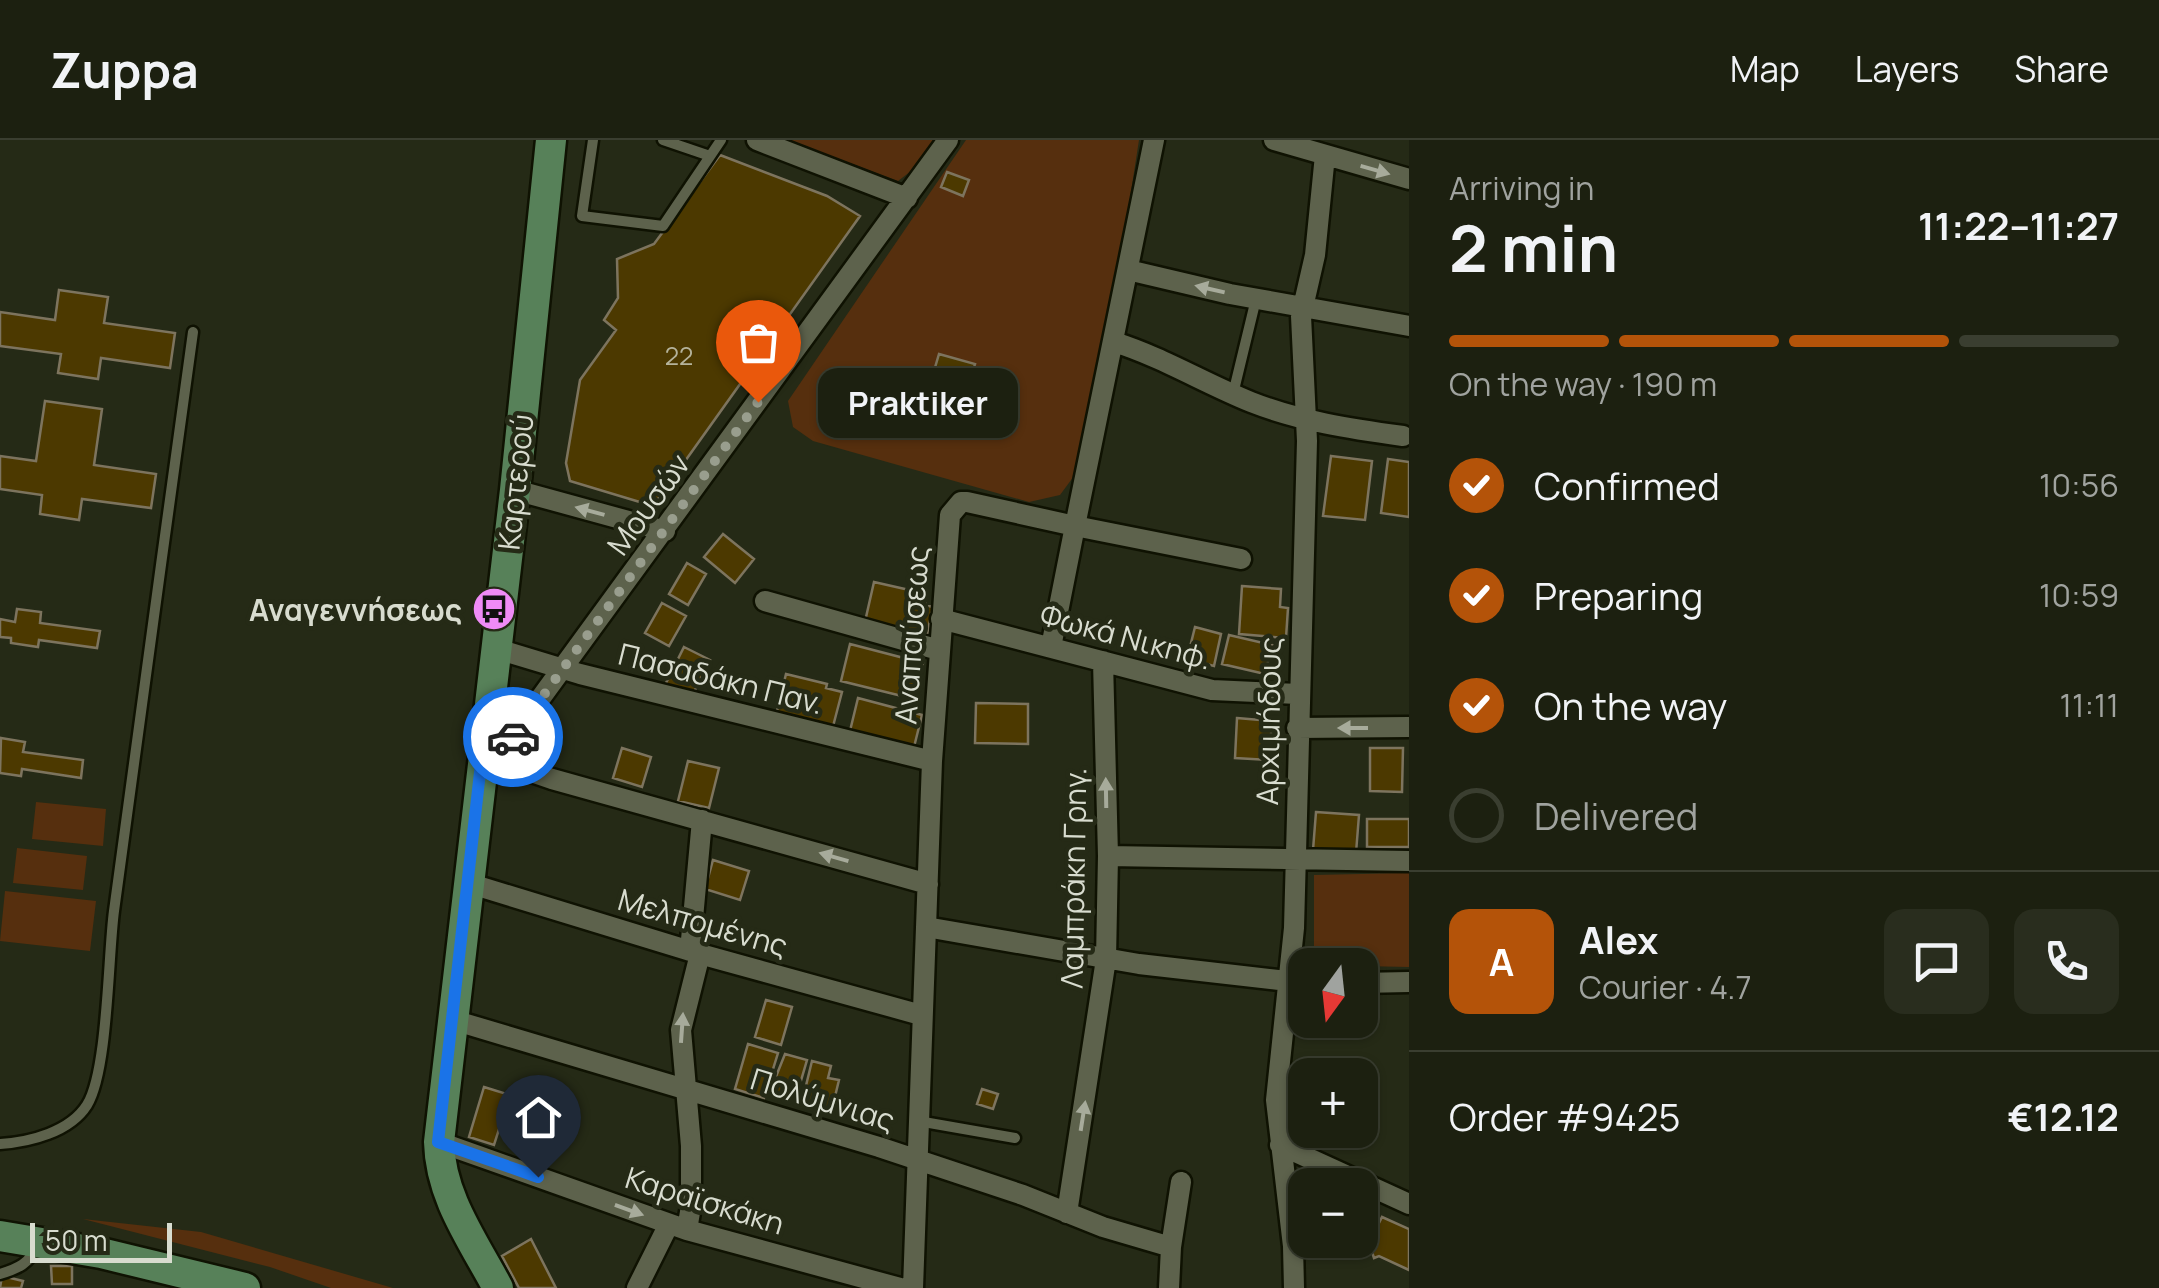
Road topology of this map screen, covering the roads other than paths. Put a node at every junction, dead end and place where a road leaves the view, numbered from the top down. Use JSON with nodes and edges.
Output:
{"nodes":[{"id":1,"x":551,"y":140,"type":"edge"},
{"id":2,"x":593,"y":140,"type":"edge"},
{"id":3,"x":663,"y":140,"type":"edge"},
{"id":4,"x":721,"y":140,"type":"edge"},
{"id":5,"x":757,"y":140,"type":"edge"},
{"id":6,"x":948,"y":140,"type":"edge"},
{"id":7,"x":1154,"y":140,"type":"edge"},
{"id":8,"x":1274,"y":140,"type":"edge"},
{"id":9,"x":710,"y":156,"type":"junction"},
{"id":10,"x":1326,"y":156,"type":"junction"},
{"id":11,"x":1409,"y":179,"type":"edge"},
{"id":12,"x":907,"y":198,"type":"junction"},
{"id":13,"x":1128,"y":270,"type":"junction"},
{"id":14,"x":1256,"y":299,"type":"junction"},
{"id":15,"x":1301,"y":308,"type":"junction"},
{"id":16,"x":1409,"y":326,"type":"edge"},
{"id":17,"x":193,"y":332,"type":"dead end"},
{"id":18,"x":1114,"y":342,"type":"junction"},
{"id":19,"x":1234,"y":394,"type":"junction"},
{"id":20,"x":1306,"y":418,"type":"junction"},
{"id":21,"x":1403,"y":436,"type":"dead end"},
{"id":22,"x":515,"y":490,"type":"junction"},
{"id":23,"x":1075,"y":526,"type":"junction"},
{"id":24,"x":665,"y":531,"type":"junction"},
{"id":25,"x":1241,"y":559,"type":"dead end"},
{"id":26,"x":765,"y":601,"type":"dead end"},
{"id":27,"x":941,"y":618,"type":"junction"},
{"id":28,"x":1050,"y":647,"type":"junction"},
{"id":29,"x":496,"y":649,"type":"junction"},
{"id":30,"x":939,"y":650,"type":"junction"},
{"id":31,"x":1103,"y":661,"type":"junction"},
{"id":32,"x":564,"y":669,"type":"junction"},
{"id":33,"x":1298,"y":694,"type":"junction"},
{"id":34,"x":1297,"y":728,"type":"junction"},
{"id":35,"x":1409,"y":728,"type":"edge"},
{"id":36,"x":491,"y":751,"type":"junction"},
{"id":37,"x":932,"y":761,"type":"junction"},
{"id":38,"x":702,"y":820,"type":"junction"},
{"id":39,"x":1108,"y":856,"type":"junction"},
{"id":40,"x":1295,"y":858,"type":"junction"},
{"id":41,"x":1409,"y":861,"type":"edge"},
{"id":42,"x":468,"y":883,"type":"junction"},
{"id":43,"x":928,"y":884,"type":"junction"},
{"id":44,"x":926,"y":928,"type":"junction"},
{"id":45,"x":1296,"y":948,"type":"edge"},
{"id":46,"x":695,"y":952,"type":"junction"},
{"id":47,"x":1106,"y":959,"type":"junction"},
{"id":48,"x":1288,"y":982,"type":"edge"},
{"id":49,"x":1409,"y":982,"type":"edge"},
{"id":50,"x":1378,"y":983,"type":"edge"},
{"id":51,"x":921,"y":1015,"type":"junction"},
{"id":52,"x":453,"y":1020,"type":"junction"},
{"id":53,"x":1288,"y":1030,"type":"edge"},
{"id":54,"x":687,"y":1090,"type":"junction"},
{"id":55,"x":917,"y":1121,"type":"junction"},
{"id":56,"x":1015,"y":1138,"type":"dead end"},
{"id":57,"x":438,"y":1142,"type":"junction"},
{"id":58,"x":0,"y":1144,"type":"edge"},
{"id":59,"x":1280,"y":1145,"type":"junction"},
{"id":60,"x":916,"y":1159,"type":"junction"},
{"id":61,"x":1181,"y":1182,"type":"dead end"},
{"id":62,"x":1409,"y":1204,"type":"edge"},
{"id":63,"x":1067,"y":1213,"type":"junction"},
{"id":64,"x":678,"y":1227,"type":"junction"},
{"id":65,"x":0,"y":1236,"type":"edge"},
{"id":66,"x":37,"y":1241,"type":"junction"},
{"id":67,"x":1171,"y":1247,"type":"junction"},
{"id":68,"x":0,"y":1274,"type":"edge"},
{"id":69,"x":245,"y":1288,"type":"edge"},
{"id":70,"x":498,"y":1288,"type":"edge"},
{"id":71,"x":638,"y":1288,"type":"edge"},
{"id":72,"x":900,"y":1288,"type":"edge"},
{"id":73,"x":913,"y":1288,"type":"edge"},
{"id":74,"x":1169,"y":1288,"type":"edge"},
{"id":75,"x":1294,"y":1288,"type":"edge"}],
"edges":[{"from":1,"to":22,"type":"main road","name":"Καρτερού"},
{"from":2,"to":9,"type":"lane"},
{"from":3,"to":9,"type":"lane"},
{"from":4,"to":9,"type":"lane"},
{"from":5,"to":12,"type":"street"},
{"from":6,"to":12,"type":"street","name":"Μουσών"},
{"from":7,"to":13,"type":"street"},
{"from":8,"to":10,"type":"street"},
{"from":10,"to":11,"type":"street","one_way":true},
{"from":10,"to":15,"type":"street","name":"Αρχιμήδους"},
{"from":12,"to":24,"type":"street","name":"Μουσών"},
{"from":14,"to":13,"type":"street","one_way":true},
{"from":13,"to":18,"type":"street"},
{"from":14,"to":15,"type":"street"},
{"from":14,"to":19,"type":"lane"},
{"from":15,"to":16,"type":"street"},
{"from":15,"to":20,"type":"street","name":"Αρχιμήδους"},
{"from":17,"to":58,"type":"lane"},
{"from":18,"to":19,"type":"street"},
{"from":18,"to":23,"type":"street"},
{"from":19,"to":20,"type":"street"},
{"from":20,"to":21,"type":"street"},
{"from":20,"to":33,"type":"street","name":"Αρχιμήδους"},
{"from":24,"to":22,"type":"street","one_way":true},
{"from":22,"to":29,"type":"main road","name":"Καρτερού"},
{"from":23,"to":25,"type":"street"},
{"from":23,"to":27,"type":"street","name":"Αναπαύσεως"},
{"from":23,"to":28,"type":"street"},
{"from":24,"to":32,"type":"street","name":"Μουσών"},
{"from":26,"to":30,"type":"street"},
{"from":27,"to":28,"type":"street","name":"Φωκά Νικηφ."},
{"from":27,"to":30,"type":"street","name":"Αναπαύσεως"},
{"from":28,"to":31,"type":"street","name":"Φωκά Νικηφ."},
{"from":29,"to":32,"type":"street","name":"Πασαδάκη Παν."},
{"from":29,"to":36,"type":"main road","name":"Καρτερού"},
{"from":30,"to":37,"type":"street","name":"Αναπαύσεως"},
{"from":31,"to":33,"type":"street","name":"Φωκά Νικηφ."},
{"from":39,"to":31,"type":"street","name":"Λαμπράκη Γρηγ.","one_way":true},
{"from":32,"to":36,"type":"street","name":"Μουσών"},
{"from":32,"to":37,"type":"street","name":"Πασαδάκη Παν."},
{"from":33,"to":34,"type":"street","name":"Αρχιμήδους"},
{"from":35,"to":34,"type":"street","one_way":true},
{"from":34,"to":40,"type":"street","name":"Αρχιμήδους"},
{"from":36,"to":38,"type":"street"},
{"from":36,"to":42,"type":"main road","name":"Καρτερού"},
{"from":37,"to":43,"type":"street","name":"Αναπαύσεως"},
{"from":43,"to":38,"type":"street","one_way":true},
{"from":38,"to":46,"type":"street"},
{"from":39,"to":40,"type":"street"},
{"from":39,"to":47,"type":"street","name":"Λαμπράκη Γρηγ."},
{"from":40,"to":41,"type":"street"},
{"from":40,"to":45,"type":"street","name":"Αρχιμήδους"},
{"from":42,"to":46,"type":"street","name":"Μελπομένης"},
{"from":42,"to":52,"type":"main road","name":"Καρτερού"},
{"from":43,"to":44,"type":"street","name":"Αναπαύσεως"},
{"from":44,"to":47,"type":"street"},
{"from":44,"to":51,"type":"street","name":"Αναπαύσεως"},
{"from":46,"to":51,"type":"street","name":"Μελπομένης"},
{"from":54,"to":46,"type":"street","one_way":true},
{"from":47,"to":48,"type":"street"},
{"from":63,"to":47,"type":"street","name":"Λαμπράκη Γρηγ.","one_way":true},
{"from":49,"to":50,"type":"street"},
{"from":51,"to":55,"type":"street","name":"Αναπαύσεως"},
{"from":52,"to":54,"type":"street","name":"Πολύμνιας"},
{"from":52,"to":57,"type":"main road","name":"Καρτερού"},
{"from":53,"to":59,"type":"street","name":"Αρχιμήδους"},
{"from":54,"to":60,"type":"street","name":"Πολύμνιας"},
{"from":54,"to":64,"type":"street"},
{"from":55,"to":56,"type":"lane"},
{"from":55,"to":60,"type":"street","name":"Αναπαύσεως"},
{"from":57,"to":64,"type":"street","name":"Καραϊσκάκη","one_way":true},
{"from":57,"to":70,"type":"main road","name":"Καρτερού"},
{"from":59,"to":62,"type":"street"},
{"from":59,"to":75,"type":"street","name":"Αρχιμήδους"},
{"from":60,"to":63,"type":"street","name":"Πολύμνιας"},
{"from":60,"to":73,"type":"street","name":"Αναπαύσεως"},
{"from":61,"to":67,"type":"street"},
{"from":63,"to":67,"type":"street","name":"Πολύμνιας"},
{"from":64,"to":71,"type":"street"},
{"from":64,"to":72,"type":"street","name":"Καραϊσκάκη"},
{"from":65,"to":66,"type":"main road"},
{"from":66,"to":68,"type":"lane"},
{"from":66,"to":69,"type":"main road"},
{"from":67,"to":74,"type":"street"}]}
